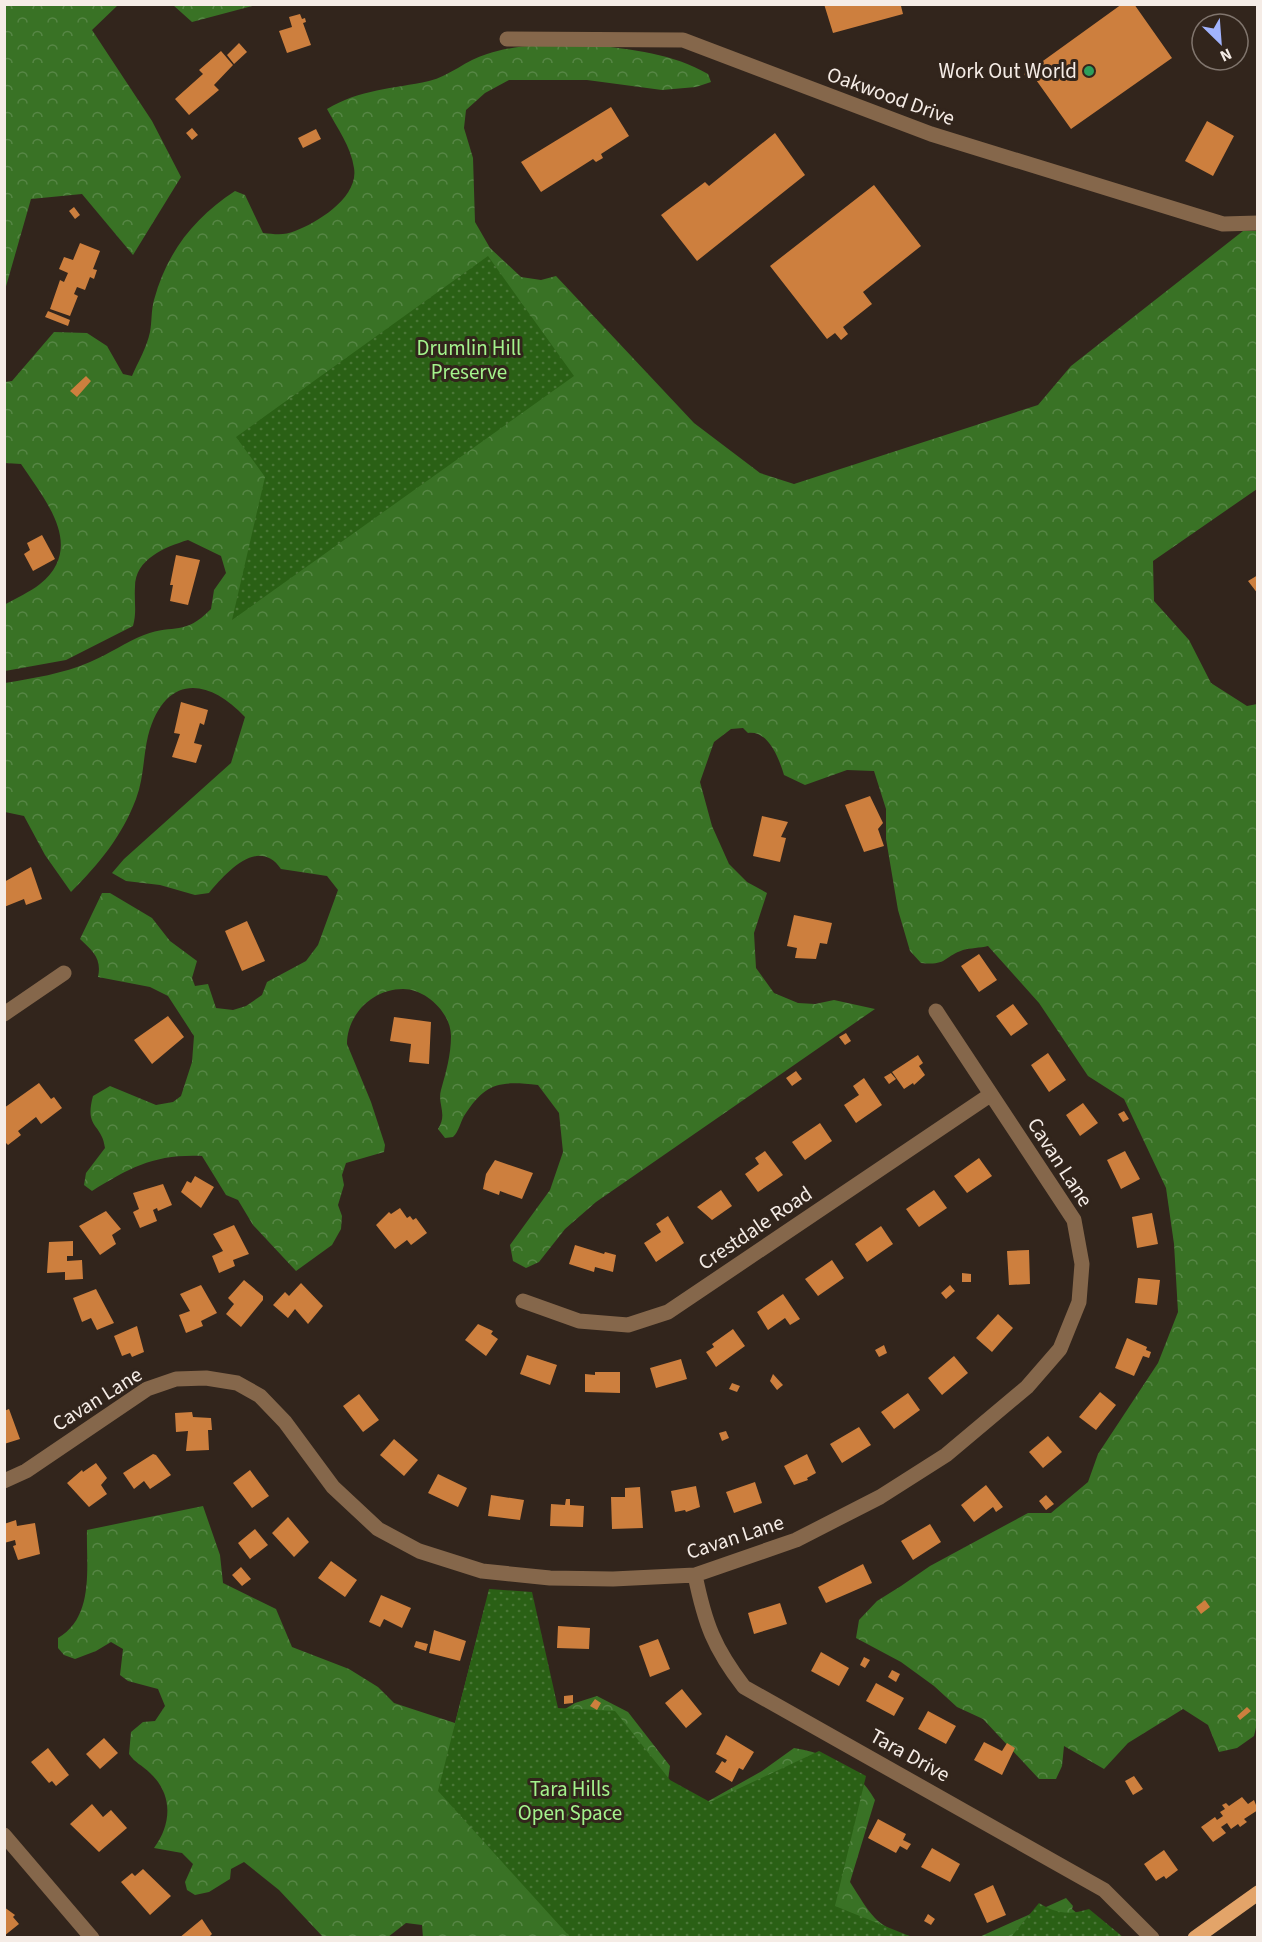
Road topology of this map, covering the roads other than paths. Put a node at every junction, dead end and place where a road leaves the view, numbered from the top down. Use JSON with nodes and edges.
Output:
{"nodes":[{"id":1,"x":507,"y":39,"type":"dead end"},
{"id":2,"x":1257,"y":223,"type":"edge"},
{"id":3,"x":64,"y":973,"type":"dead end"},
{"id":4,"x":936,"y":1011,"type":"dead end"},
{"id":5,"x":4,"y":1014,"type":"edge"},
{"id":6,"x":990,"y":1095,"type":"junction"},
{"id":7,"x":523,"y":1301,"type":"dead end"},
{"id":8,"x":4,"y":1481,"type":"edge"},
{"id":9,"x":695,"y":1575,"type":"junction"},
{"id":10,"x":4,"y":1835,"type":"edge"},
{"id":11,"x":1257,"y":1893,"type":"edge"},
{"id":12,"x":92,"y":1938,"type":"edge"},
{"id":13,"x":1152,"y":1938,"type":"edge"},
{"id":14,"x":1195,"y":1938,"type":"edge"}],
"edges":[{"from":1,"to":2,"type":"street","name":"Oakwood Drive"},
{"from":3,"to":5,"type":"street"},
{"from":4,"to":6,"type":"street","name":"Cavan Lane"},
{"from":6,"to":7,"type":"street","name":"Crestdale Road"},
{"from":6,"to":9,"type":"street","name":"Cavan Lane"},
{"from":8,"to":9,"type":"street","name":"Cavan Lane"},
{"from":9,"to":13,"type":"street","name":"Tara Drive"},
{"from":10,"to":12,"type":"street"},
{"from":11,"to":14,"type":"main road"}]}
